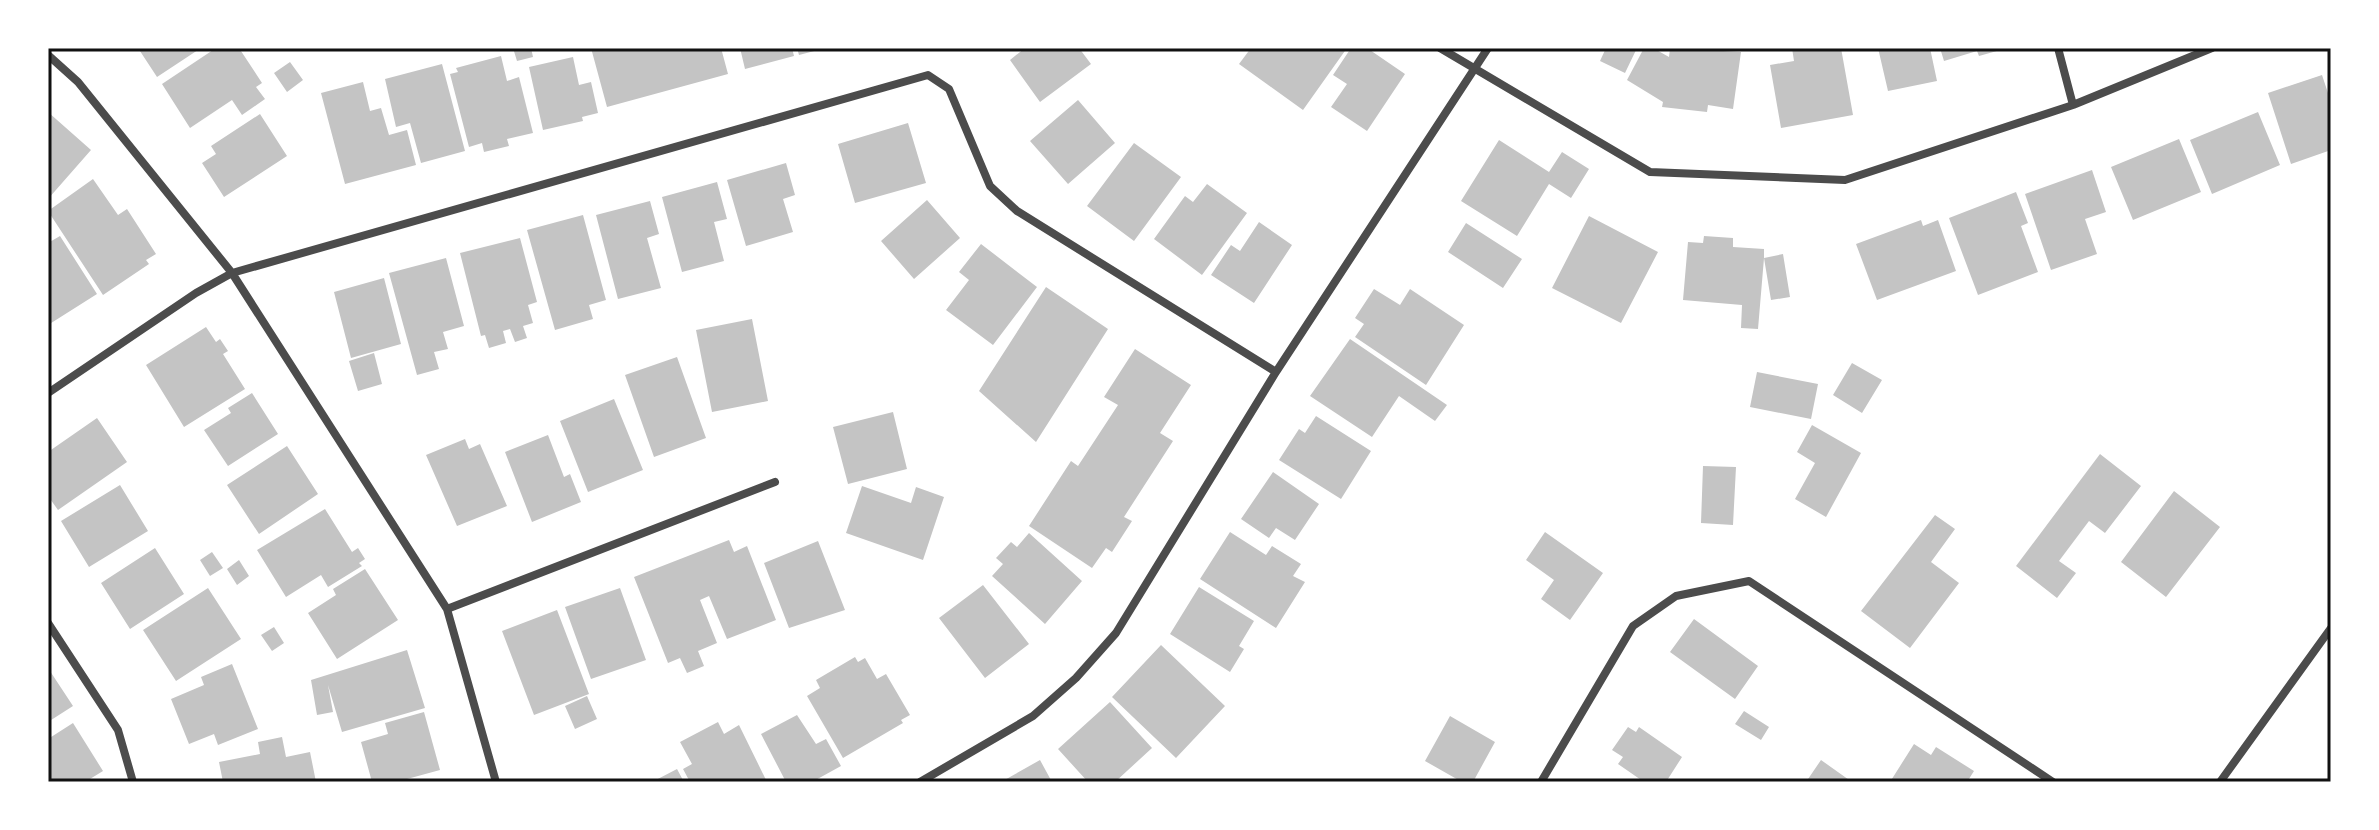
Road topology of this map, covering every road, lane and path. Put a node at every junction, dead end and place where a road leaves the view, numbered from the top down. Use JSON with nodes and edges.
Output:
{"nodes":[{"id":1,"x":1440,"y":48,"type":"edge"},
{"id":2,"x":1488,"y":48,"type":"edge"},
{"id":3,"x":2058,"y":48,"type":"edge"},
{"id":4,"x":2212,"y":48,"type":"edge"},
{"id":5,"x":48,"y":55,"type":"edge"},
{"id":6,"x":1477,"y":67,"type":"junction"},
{"id":7,"x":2073,"y":105,"type":"junction"},
{"id":8,"x":232,"y":273,"type":"junction"},
{"id":9,"x":1276,"y":372,"type":"junction"},
{"id":10,"x":48,"y":393,"type":"edge"},
{"id":11,"x":775,"y":482,"type":"dead end"},
{"id":12,"x":447,"y":609,"type":"junction"},
{"id":13,"x":48,"y":623,"type":"edge"},
{"id":14,"x":2331,"y":628,"type":"edge"},
{"id":15,"x":133,"y":782,"type":"edge"},
{"id":16,"x":496,"y":782,"type":"edge"},
{"id":17,"x":920,"y":782,"type":"edge"},
{"id":18,"x":1541,"y":782,"type":"edge"},
{"id":19,"x":2053,"y":782,"type":"edge"},
{"id":20,"x":2220,"y":782,"type":"edge"}],
"edges":[{"from":1,"to":6,"type":"street"},
{"from":2,"to":6,"type":"street"},
{"from":3,"to":7,"type":"street"},
{"from":4,"to":7,"type":"street"},
{"from":5,"to":8,"type":"street"},
{"from":6,"to":7,"type":"street"},
{"from":6,"to":9,"type":"street"},
{"from":8,"to":9,"type":"street"},
{"from":8,"to":10,"type":"street"},
{"from":8,"to":12,"type":"street"},
{"from":9,"to":17,"type":"street"},
{"from":11,"to":12,"type":"street"},
{"from":12,"to":16,"type":"street"},
{"from":13,"to":15,"type":"street"},
{"from":14,"to":20,"type":"street"},
{"from":18,"to":19,"type":"street"}]}
